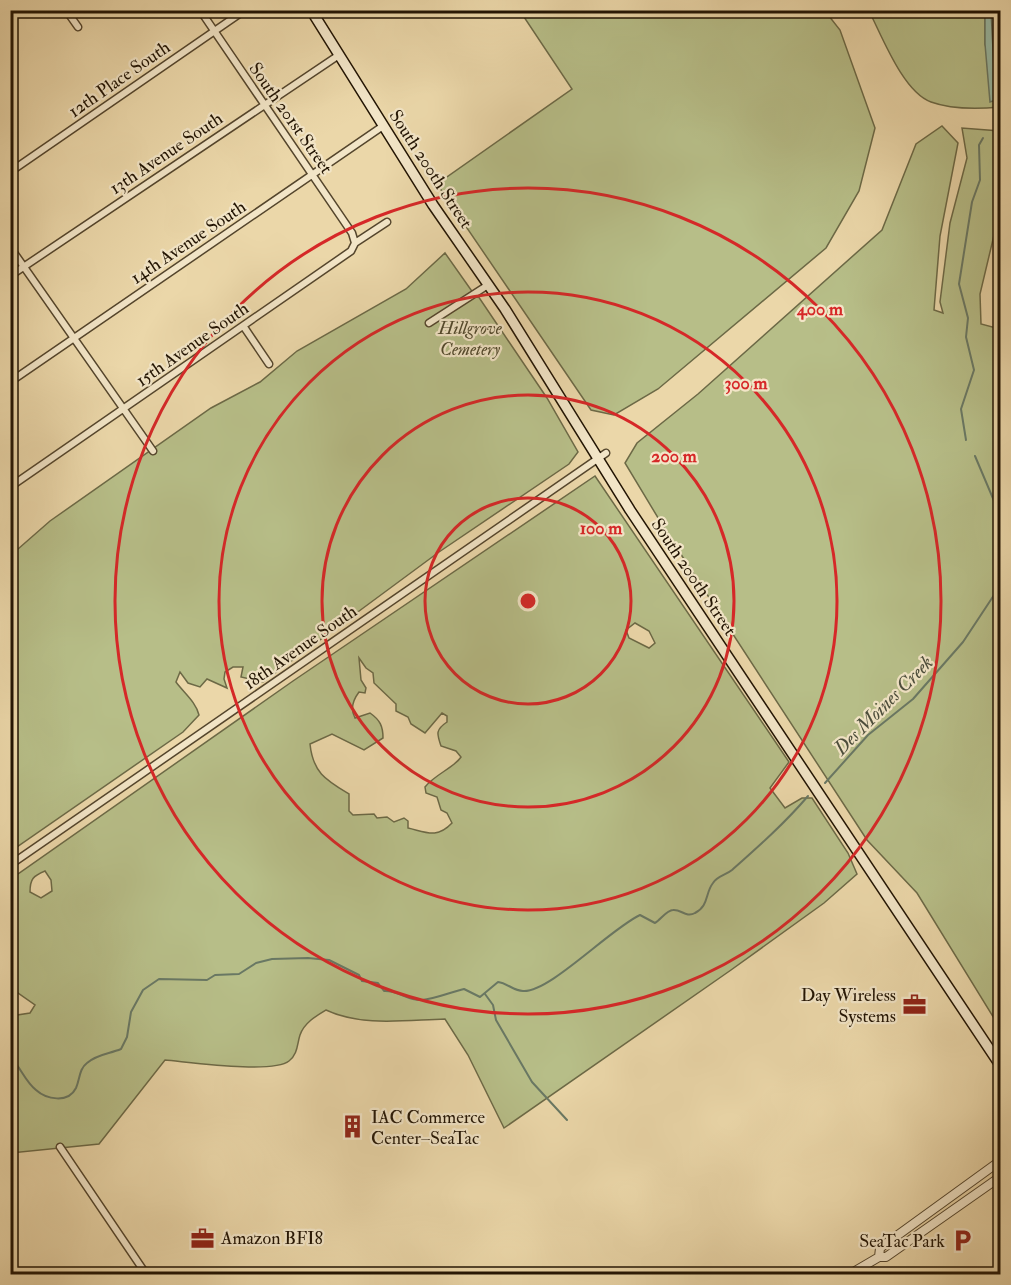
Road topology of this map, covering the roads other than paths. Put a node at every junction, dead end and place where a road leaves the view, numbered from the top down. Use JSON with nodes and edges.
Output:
{"nodes":[{"id":1,"x":66,"y":10,"type":"edge"},
{"id":2,"x":200,"y":10,"type":"edge"},
{"id":3,"x":245,"y":10,"type":"edge"},
{"id":4,"x":311,"y":10,"type":"edge"},
{"id":5,"x":78,"y":27,"type":"dead end"},
{"id":6,"x":214,"y":31,"type":"junction"},
{"id":7,"x":339,"y":56,"type":"junction"},
{"id":8,"x":264,"y":105,"type":"junction"},
{"id":9,"x":383,"y":126,"type":"junction"},
{"id":10,"x":10,"y":172,"type":"edge"},
{"id":11,"x":312,"y":175,"type":"junction"},
{"id":12,"x":387,"y":222,"type":"dead end"},
{"id":13,"x":355,"y":243,"type":"junction"},
{"id":14,"x":10,"y":247,"type":"edge"},
{"id":15,"x":24,"y":267,"type":"junction"},
{"id":16,"x":10,"y":276,"type":"edge"},
{"id":17,"x":488,"y":285,"type":"junction"},
{"id":18,"x":429,"y":323,"type":"dead end"},
{"id":19,"x":244,"y":327,"type":"junction"},
{"id":20,"x":74,"y":338,"type":"junction"},
{"id":21,"x":269,"y":364,"type":"dead end"},
{"id":22,"x":10,"y":382,"type":"edge"},
{"id":23,"x":123,"y":410,"type":"junction"},
{"id":24,"x":153,"y":451,"type":"dead end"},
{"id":25,"x":606,"y":453,"type":"dead end"},
{"id":26,"x":598,"y":461,"type":"junction"},
{"id":27,"x":10,"y":487,"type":"edge"},
{"id":28,"x":10,"y":865,"type":"edge"},
{"id":29,"x":1000,"y":1065,"type":"edge"},
{"id":30,"x":60,"y":1147,"type":"dead end"},
{"id":31,"x":1000,"y":1161,"type":"edge"},
{"id":32,"x":1000,"y":1177,"type":"edge"},
{"id":33,"x":879,"y":1257,"type":"junction"},
{"id":34,"x":146,"y":1275,"type":"edge"},
{"id":35,"x":850,"y":1275,"type":"edge"}],
"edges":[{"from":1,"to":5,"type":"street"},
{"from":2,"to":6,"type":"street","name":"South 201st Street"},
{"from":3,"to":6,"type":"street","name":"12th Place South"},
{"from":4,"to":7,"type":"main road","name":"South 200th Street"},
{"from":6,"to":8,"type":"street","name":"South 201st Street"},
{"from":6,"to":10,"type":"street","name":"12th Place South"},
{"from":7,"to":8,"type":"street","name":"13th Avenue South"},
{"from":7,"to":9,"type":"main road","name":"South 200th Street"},
{"from":8,"to":11,"type":"street","name":"South 201st Street"},
{"from":8,"to":15,"type":"street","name":"13th Avenue South"},
{"from":9,"to":11,"type":"street","name":"14th Avenue South"},
{"from":9,"to":17,"type":"main road","name":"South 200th Street"},
{"from":11,"to":13,"type":"street","name":"South 201st Street"},
{"from":11,"to":20,"type":"street","name":"14th Avenue South"},
{"from":12,"to":13,"type":"street","name":"15th Avenue South"},
{"from":13,"to":19,"type":"street","name":"15th Avenue South"},
{"from":14,"to":15,"type":"street"},
{"from":15,"to":16,"type":"street","name":"13th Avenue South"},
{"from":15,"to":20,"type":"street"},
{"from":17,"to":18,"type":"street"},
{"from":17,"to":26,"type":"main road","name":"South 200th Street"},
{"from":19,"to":21,"type":"street"},
{"from":19,"to":23,"type":"street","name":"15th Avenue South"},
{"from":20,"to":22,"type":"street","name":"14th Avenue South"},
{"from":20,"to":23,"type":"street"},
{"from":23,"to":24,"type":"street"},
{"from":23,"to":27,"type":"street","name":"15th Avenue South"},
{"from":25,"to":26,"type":"street","name":"18th Avenue South"},
{"from":26,"to":28,"type":"street","name":"18th Avenue South"},
{"from":26,"to":29,"type":"main road","name":"South 200th Street"},
{"from":30,"to":34,"type":"street"},
{"from":31,"to":33,"type":"street"},
{"from":32,"to":33,"type":"street"},
{"from":33,"to":35,"type":"street"}]}
